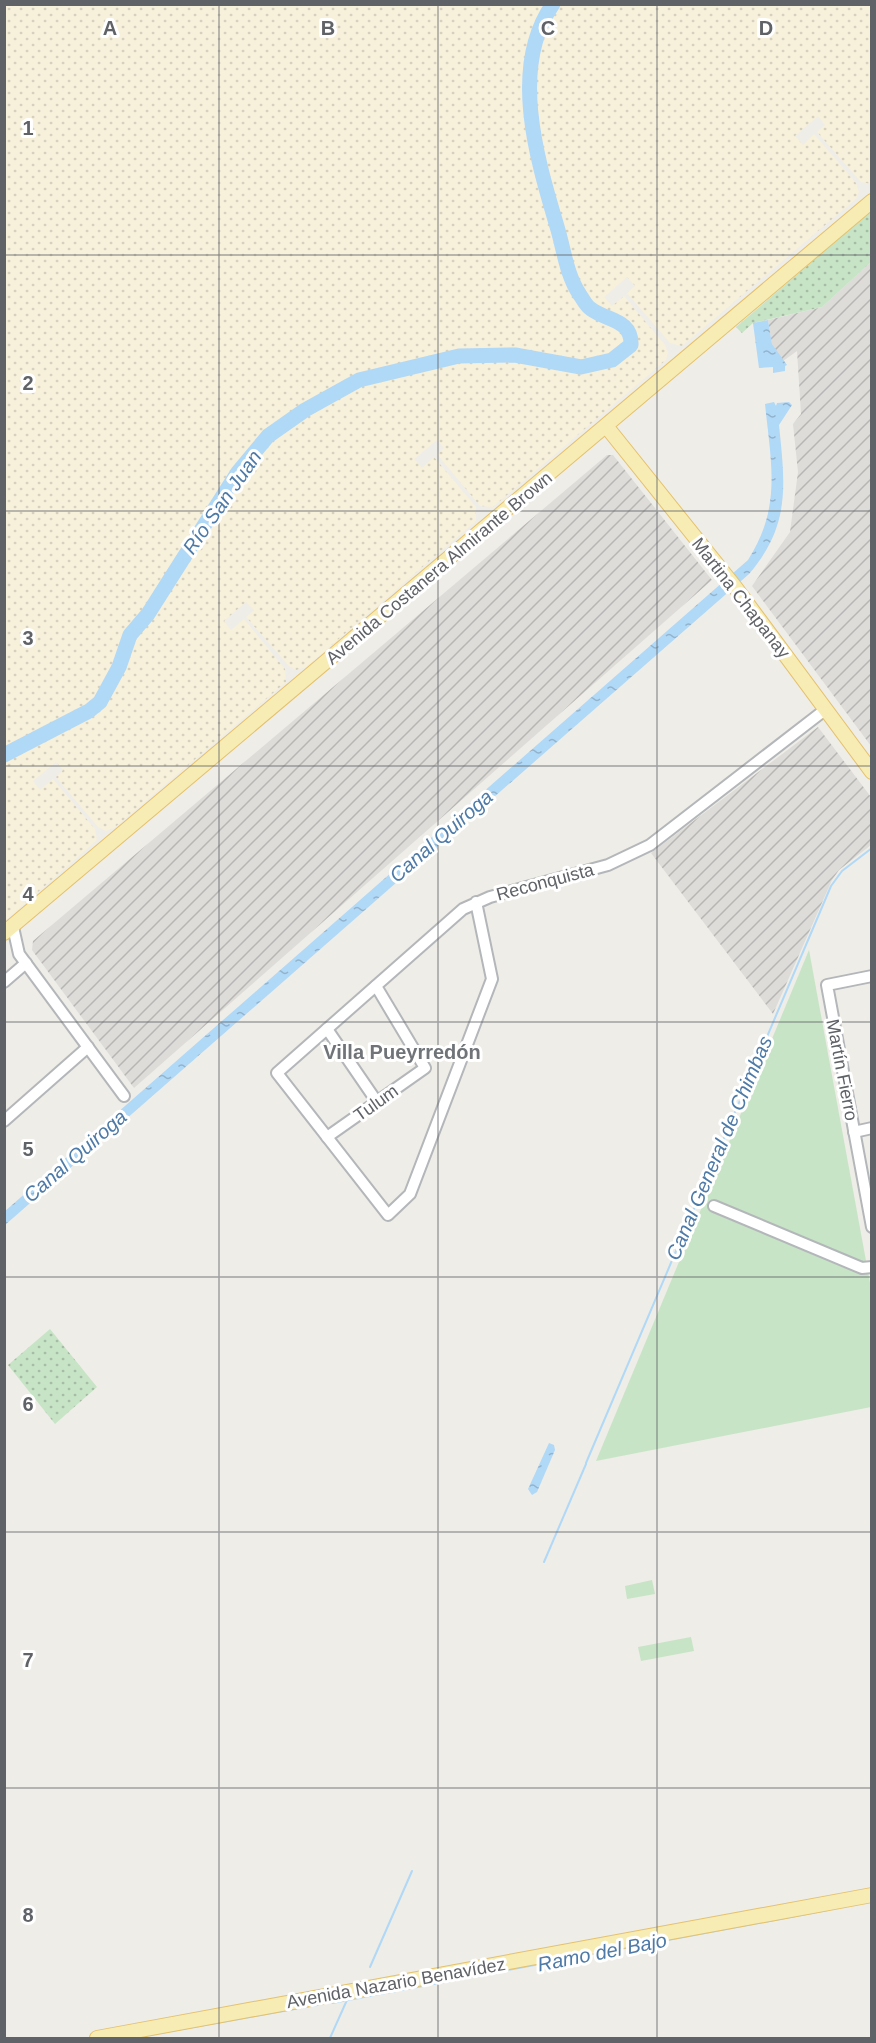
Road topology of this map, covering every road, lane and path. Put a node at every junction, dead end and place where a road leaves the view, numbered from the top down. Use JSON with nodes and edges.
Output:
{"nodes":[{"id":1,"x":872,"y":201,"type":"edge"},
{"id":2,"x":606,"y":426,"type":"junction"},
{"id":3,"x":825,"y":709,"type":"junction"},
{"id":4,"x":872,"y":772,"type":"edge"},
{"id":5,"x":477,"y":902,"type":"junction"},
{"id":6,"x":9,"y":930,"type":"edge"},
{"id":7,"x":26,"y":963,"type":"junction"},
{"id":8,"x":872,"y":976,"type":"edge"},
{"id":9,"x":4,"y":982,"type":"edge"},
{"id":10,"x":376,"y":986,"type":"junction"},
{"id":11,"x":327,"y":1029,"type":"junction"},
{"id":12,"x":88,"y":1047,"type":"junction"},
{"id":13,"x":124,"y":1096,"type":"dead end"},
{"id":14,"x":377,"y":1102,"type":"junction"},
{"id":15,"x":4,"y":1121,"type":"edge"},
{"id":16,"x":872,"y":1128,"type":"edge"},
{"id":17,"x":854,"y":1132,"type":"junction"},
{"id":18,"x":327,"y":1137,"type":"junction"},
{"id":19,"x":714,"y":1206,"type":"dead end"},
{"id":20,"x":872,"y":1227,"type":"edge"},
{"id":21,"x":872,"y":1267,"type":"edge"},
{"id":22,"x":872,"y":1895,"type":"edge"},
{"id":23,"x":97,"y":2038,"type":"edge"}],
"edges":[{"from":1,"to":2,"type":"main road","name":"Avenida Costanera Almirante Brown"},
{"from":2,"to":3,"type":"main road","name":"Martina Chapanay"},
{"from":2,"to":6,"type":"main road","name":"Avenida Costanera Almirante Brown"},
{"from":3,"to":4,"type":"main road","name":"Martina Chapanay"},
{"from":3,"to":5,"type":"street","name":"Reconquista"},
{"from":5,"to":10,"type":"street","name":"Reconquista"},
{"from":5,"to":18,"type":"street"},
{"from":6,"to":7,"type":"street"},
{"from":7,"to":9,"type":"street"},
{"from":7,"to":12,"type":"street"},
{"from":8,"to":17,"type":"street","name":"Martín Fierro"},
{"from":10,"to":11,"type":"street","name":"Reconquista"},
{"from":10,"to":14,"type":"street","name":"Tulum"},
{"from":11,"to":14,"type":"street"},
{"from":11,"to":18,"type":"street","name":"Reconquista"},
{"from":12,"to":13,"type":"street"},
{"from":12,"to":15,"type":"street"},
{"from":14,"to":18,"type":"street","name":"Tulum"},
{"from":16,"to":17,"type":"street"},
{"from":17,"to":20,"type":"street","name":"Martín Fierro"},
{"from":19,"to":21,"type":"street"},
{"from":22,"to":23,"type":"main road","name":"Avenida Nazario Benavídez"}]}
